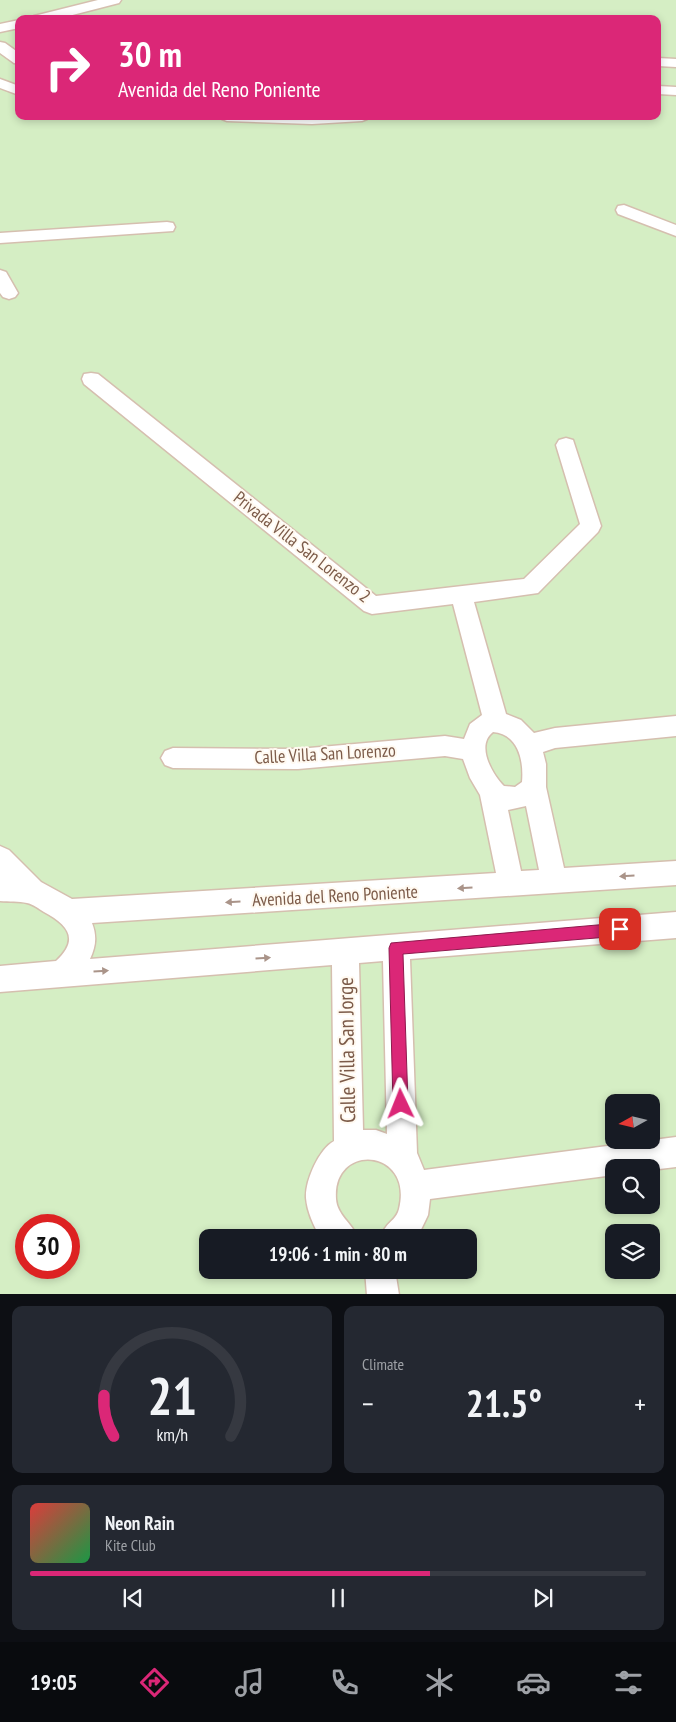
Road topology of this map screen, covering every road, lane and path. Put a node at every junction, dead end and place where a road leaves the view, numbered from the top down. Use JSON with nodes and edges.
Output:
{"nodes":[{"id":1,"x":114,"y":0,"type":"edge"},
{"id":2,"x":55,"y":15,"type":"edge"},
{"id":3,"x":15,"y":25,"type":"edge"},
{"id":4,"x":0,"y":28,"type":"edge"},
{"id":5,"x":0,"y":46,"type":"edge"},
{"id":6,"x":12,"y":60,"type":"edge"},
{"id":7,"x":661,"y":62,"type":"edge"},
{"id":8,"x":676,"y":62,"type":"edge"},
{"id":9,"x":661,"y":90,"type":"edge"},
{"id":10,"x":676,"y":90,"type":"edge"},
{"id":11,"x":624,"y":210,"type":"dead end"},
{"id":12,"x":168,"y":227,"type":"dead end"},
{"id":13,"x":676,"y":231,"type":"edge"},
{"id":14,"x":0,"y":238,"type":"edge"},
{"id":15,"x":0,"y":276,"type":"edge"},
{"id":16,"x":9,"y":293,"type":"dead end"},
{"id":17,"x":91,"y":378,"type":"dead end"},
{"id":18,"x":566,"y":445,"type":"dead end"},
{"id":19,"x":461,"y":594,"type":"junction"},
{"id":20,"x":496,"y":722,"type":"junction"},
{"id":21,"x":676,"y":726,"type":"edge"},
{"id":22,"x":528,"y":745,"type":"junction"},
{"id":23,"x":475,"y":751,"type":"junction"},
{"id":24,"x":174,"y":758,"type":"dead end"},
{"id":25,"x":534,"y":787,"type":"junction"},
{"id":26,"x":492,"y":792,"type":"junction"},
{"id":27,"x":0,"y":858,"type":"edge"},
{"id":28,"x":676,"y":874,"type":"edge"},
{"id":29,"x":554,"y":880,"type":"junction"},
{"id":30,"x":511,"y":885,"type":"junction"},
{"id":31,"x":0,"y":889,"type":"edge"},
{"id":32,"x":32,"y":891,"type":"junction"},
{"id":33,"x":70,"y":912,"type":"junction"},
{"id":34,"x":676,"y":925,"type":"edge"},
{"id":35,"x":396,"y":948,"type":"junction"},
{"id":36,"x":345,"y":952,"type":"junction"},
{"id":37,"x":62,"y":974,"type":"junction"},
{"id":38,"x":0,"y":979,"type":"edge"},
{"id":39,"x":349,"y":1147,"type":"junction"},
{"id":40,"x":676,"y":1152,"type":"edge"},
{"id":41,"x":402,"y":1159,"type":"junction"},
{"id":42,"x":416,"y":1186,"type":"junction"},
{"id":43,"x":335,"y":1229,"type":"edge"},
{"id":44,"x":404,"y":1229,"type":"edge"},
{"id":45,"x":381,"y":1279,"type":"edge"},
{"id":46,"x":383,"y":1294,"type":"edge"}],
"edges":[{"from":1,"to":2,"type":"street"},
{"from":3,"to":4,"type":"street"},
{"from":5,"to":6,"type":"street"},
{"from":7,"to":8,"type":"street"},
{"from":9,"to":10,"type":"street"},
{"from":11,"to":13,"type":"street"},
{"from":12,"to":14,"type":"street"},
{"from":15,"to":16,"type":"street"},
{"from":17,"to":19,"type":"street","name":"Privada Villa San Lorenzo 2"},
{"from":18,"to":19,"type":"street","name":"Privada Villa San Lorenzo 2"},
{"from":19,"to":20,"type":"street"},
{"from":20,"to":22,"type":"street"},
{"from":20,"to":23,"type":"street"},
{"from":21,"to":22,"type":"street"},
{"from":22,"to":25,"type":"street"},
{"from":23,"to":24,"type":"street","name":"Calle Villa San Lorenzo"},
{"from":23,"to":26,"type":"street"},
{"from":25,"to":26,"type":"street"},
{"from":25,"to":29,"type":"street"},
{"from":26,"to":30,"type":"street"},
{"from":27,"to":32,"type":"street"},
{"from":28,"to":29,"type":"street","name":"Avenida del Reno Poniente","one_way":true},
{"from":29,"to":30,"type":"street","name":"Avenida del Reno Poniente"},
{"from":30,"to":33,"type":"street","name":"Avenida del Reno Poniente","one_way":true},
{"from":31,"to":32,"type":"street"},
{"from":32,"to":33,"type":"street"},
{"from":33,"to":37,"type":"street"},
{"from":34,"to":35,"type":"street"},
{"from":35,"to":36,"type":"street"},
{"from":35,"to":41,"type":"street"},
{"from":37,"to":36,"type":"street","one_way":true},
{"from":36,"to":39,"type":"street","name":"Calle Villa San Jorge"},
{"from":37,"to":38,"type":"street"},
{"from":39,"to":41,"type":"street"},
{"from":39,"to":43,"type":"street"},
{"from":40,"to":42,"type":"street"},
{"from":41,"to":42,"type":"street"},
{"from":42,"to":44,"type":"street"},
{"from":45,"to":46,"type":"street"}]}
